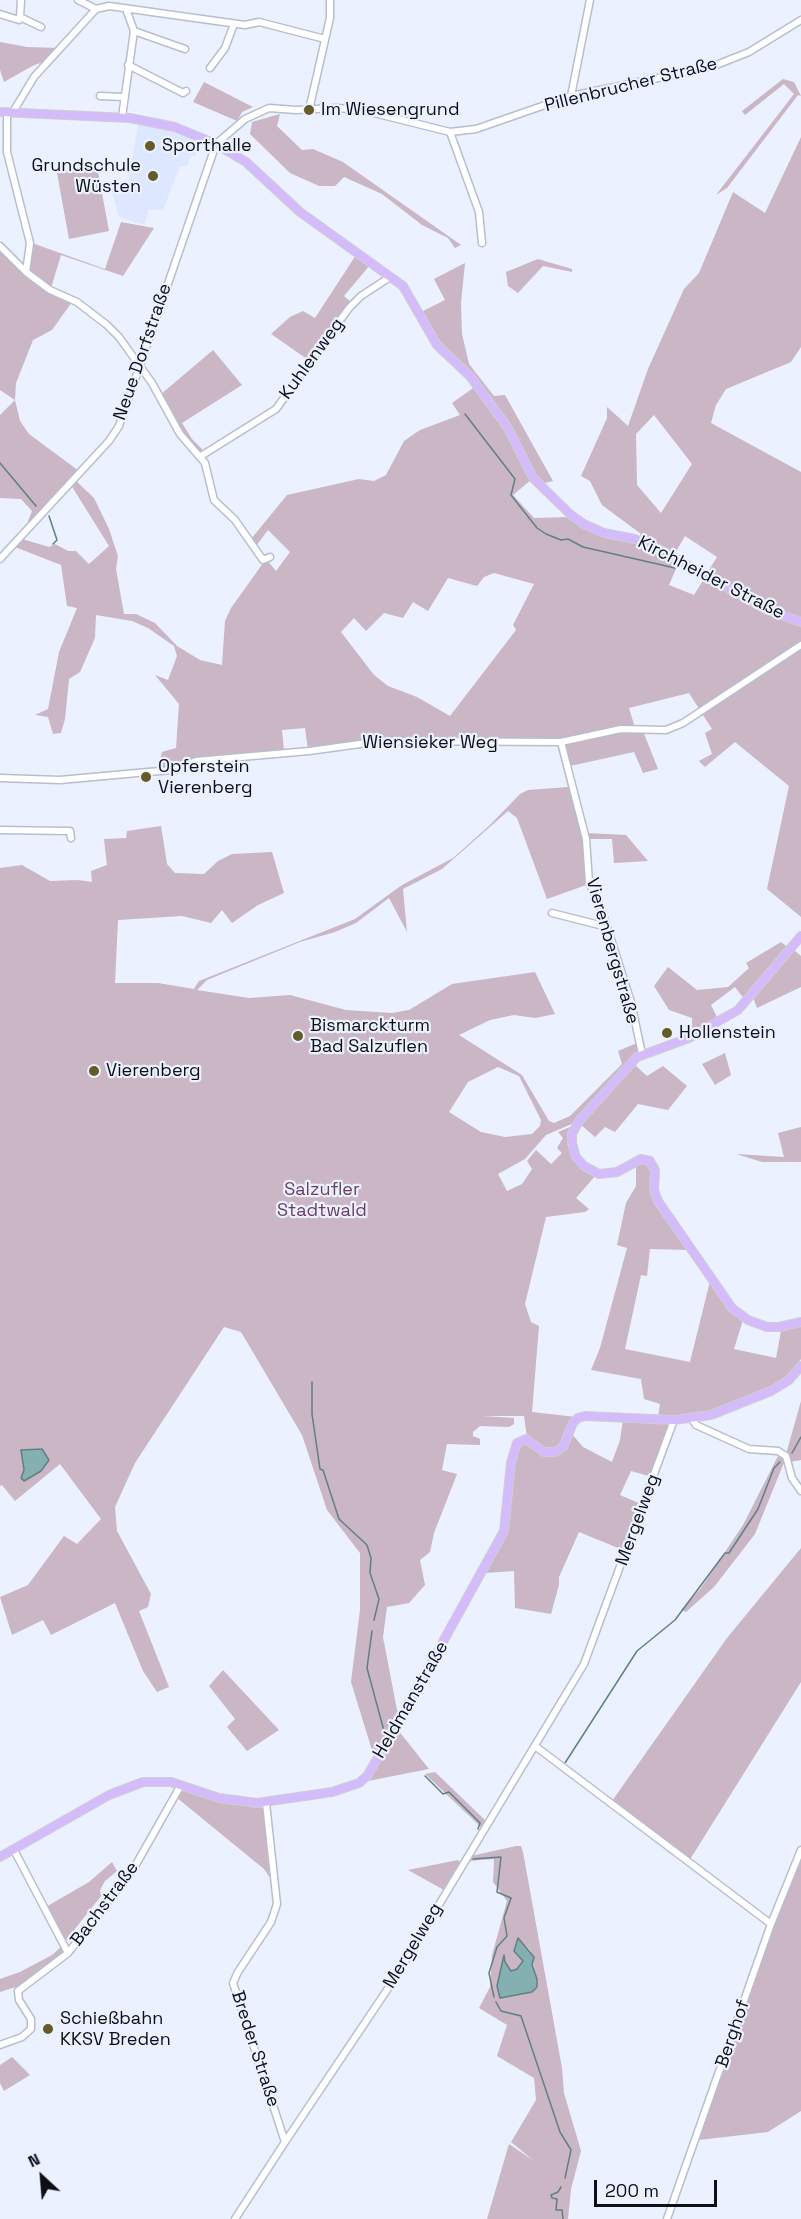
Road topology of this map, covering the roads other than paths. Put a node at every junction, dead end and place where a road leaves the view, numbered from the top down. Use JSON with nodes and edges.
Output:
{"nodes":[{"id":1,"x":21,"y":0,"type":"edge"},
{"id":2,"x":78,"y":0,"type":"edge"},
{"id":3,"x":330,"y":0,"type":"edge"},
{"id":4,"x":590,"y":0,"type":"edge"},
{"id":5,"x":96,"y":9,"type":"junction"},
{"id":6,"x":126,"y":9,"type":"junction"},
{"id":7,"x":0,"y":14,"type":"edge"},
{"id":8,"x":20,"y":17,"type":"junction"},
{"id":9,"x":801,"y":20,"type":"edge"},
{"id":10,"x":234,"y":24,"type":"junction"},
{"id":11,"x":41,"y":27,"type":"dead end"},
{"id":12,"x":134,"y":31,"type":"junction"},
{"id":13,"x":325,"y":39,"type":"junction"},
{"id":14,"x":185,"y":49,"type":"dead end"},
{"id":15,"x":129,"y":65,"type":"junction"},
{"id":16,"x":210,"y":68,"type":"dead end"},
{"id":17,"x":186,"y":91,"type":"dead end"},
{"id":18,"x":100,"y":96,"type":"dead end"},
{"id":19,"x":571,"y":96,"type":"junction"},
{"id":20,"x":125,"y":97,"type":"junction"},
{"id":21,"x":309,"y":110,"type":"junction"},
{"id":22,"x":7,"y":112,"type":"edge"},
{"id":23,"x":122,"y":117,"type":"junction"},
{"id":24,"x":450,"y":132,"type":"junction"},
{"id":25,"x":216,"y":144,"type":"junction"},
{"id":26,"x":482,"y":243,"type":"dead end"},
{"id":27,"x":0,"y":246,"type":"edge"},
{"id":28,"x":26,"y":272,"type":"junction"},
{"id":29,"x":390,"y":277,"type":"junction"},
{"id":30,"x":139,"y":366,"type":"junction"},
{"id":31,"x":201,"y":456,"type":"junction"},
{"id":32,"x":270,"y":557,"type":"dead end"},
{"id":33,"x":0,"y":559,"type":"edge"},
{"id":34,"x":801,"y":622,"type":"edge"},
{"id":35,"x":801,"y":645,"type":"edge"},
{"id":36,"x":561,"y":742,"type":"junction"},
{"id":37,"x":0,"y":778,"type":"edge"},
{"id":38,"x":0,"y":830,"type":"edge"},
{"id":39,"x":71,"y":838,"type":"dead end"},
{"id":40,"x":552,"y":912,"type":"dead end"},
{"id":41,"x":607,"y":927,"type":"junction"},
{"id":42,"x":801,"y":936,"type":"edge"},
{"id":43,"x":642,"y":1054,"type":"junction"},
{"id":44,"x":801,"y":1322,"type":"edge"},
{"id":45,"x":801,"y":1366,"type":"edge"},
{"id":46,"x":692,"y":1419,"type":"junction"},
{"id":47,"x":674,"y":1420,"type":"junction"},
{"id":48,"x":801,"y":1491,"type":"edge"},
{"id":49,"x":534,"y":1746,"type":"junction"},
{"id":50,"x":181,"y":1785,"type":"junction"},
{"id":51,"x":266,"y":1803,"type":"junction"},
{"id":52,"x":14,"y":1850,"type":"junction"},
{"id":53,"x":801,"y":1850,"type":"edge"},
{"id":54,"x":0,"y":1857,"type":"edge"},
{"id":55,"x":771,"y":1924,"type":"junction"},
{"id":56,"x":68,"y":1953,"type":"junction"},
{"id":57,"x":0,"y":2045,"type":"edge"},
{"id":58,"x":285,"y":2142,"type":"junction"},
{"id":59,"x":235,"y":2219,"type":"edge"},
{"id":60,"x":667,"y":2219,"type":"edge"}],
"edges":[{"from":1,"to":8,"type":"street"},
{"from":2,"to":5,"type":"street"},
{"from":3,"to":13,"type":"street"},
{"from":4,"to":19,"type":"street"},
{"from":5,"to":6,"type":"street"},
{"from":5,"to":22,"type":"street"},
{"from":6,"to":10,"type":"street"},
{"from":6,"to":12,"type":"street"},
{"from":7,"to":8,"type":"street"},
{"from":8,"to":11,"type":"street"},
{"from":9,"to":19,"type":"street","name":"Pillenbrucher Straße"},
{"from":10,"to":13,"type":"street"},
{"from":10,"to":16,"type":"street"},
{"from":12,"to":14,"type":"street"},
{"from":12,"to":15,"type":"street"},
{"from":13,"to":21,"type":"street"},
{"from":15,"to":17,"type":"street"},
{"from":15,"to":20,"type":"street"},
{"from":18,"to":20,"type":"street"},
{"from":19,"to":24,"type":"street","name":"Pillenbrucher Straße"},
{"from":20,"to":23,"type":"street"},
{"from":21,"to":24,"type":"street","name":"Pillenbrucher Straße"},
{"from":21,"to":25,"type":"street","name":"Pillenbrucher Straße"},
{"from":22,"to":23,"type":"main road","name":"Kirchheider Straße"},
{"from":22,"to":28,"type":"street"},
{"from":23,"to":25,"type":"main road","name":"Kirchheider Straße"},
{"from":24,"to":26,"type":"street"},
{"from":25,"to":29,"type":"main road","name":"Kirchheider Straße"},
{"from":25,"to":30,"type":"street","name":"Neue Dorfstraße"},
{"from":27,"to":28,"type":"street"},
{"from":28,"to":30,"type":"street"},
{"from":29,"to":31,"type":"street","name":"Kuhlenweg"},
{"from":29,"to":34,"type":"main road","name":"Kirchheider Straße"},
{"from":30,"to":31,"type":"street"},
{"from":30,"to":33,"type":"street","name":"Neue Dorfstraße"},
{"from":31,"to":32,"type":"street"},
{"from":35,"to":36,"type":"street","name":"Wiensieker Weg"},
{"from":36,"to":37,"type":"street","name":"Wiensieker Weg"},
{"from":36,"to":41,"type":"street","name":"Vierenbergstraße"},
{"from":38,"to":39,"type":"street"},
{"from":40,"to":41,"type":"street"},
{"from":41,"to":43,"type":"street","name":"Vierenbergstraße"},
{"from":42,"to":43,"type":"main road"},
{"from":43,"to":44,"type":"main road"},
{"from":45,"to":46,"type":"main road","name":"Heldmanstraße"},
{"from":46,"to":47,"type":"main road","name":"Heldmanstraße"},
{"from":46,"to":48,"type":"street"},
{"from":47,"to":49,"type":"street","name":"Mergelweg"},
{"from":47,"to":51,"type":"main road","name":"Heldmanstraße"},
{"from":49,"to":55,"type":"street"},
{"from":49,"to":58,"type":"street","name":"Mergelweg"},
{"from":50,"to":51,"type":"main road","name":"Heldmanstraße"},
{"from":50,"to":52,"type":"main road","name":"Heldmanstraße"},
{"from":50,"to":56,"type":"street","name":"Bachstraße"},
{"from":51,"to":58,"type":"street","name":"Breder Straße"},
{"from":52,"to":54,"type":"main road","name":"Heldmanstraße"},
{"from":52,"to":56,"type":"street","name":"Bachstraße"},
{"from":53,"to":55,"type":"street","name":"Berghof"},
{"from":55,"to":60,"type":"street","name":"Berghof"},
{"from":56,"to":57,"type":"street"},
{"from":58,"to":59,"type":"street"}]}
